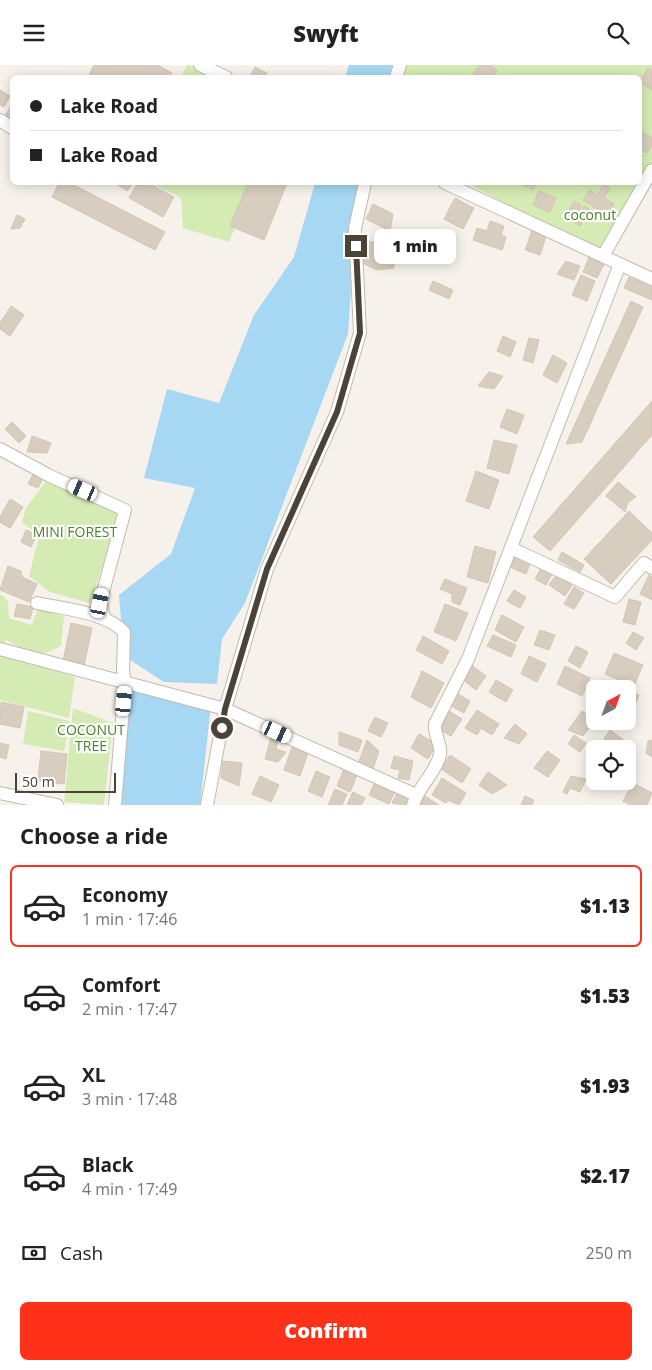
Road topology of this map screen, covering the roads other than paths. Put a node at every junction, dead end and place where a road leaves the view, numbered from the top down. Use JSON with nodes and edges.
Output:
{"nodes":[{"id":1,"x":200,"y":65,"type":"edge"},
{"id":2,"x":222,"y":75,"type":"edge"},
{"id":3,"x":652,"y":170,"type":"edge"},
{"id":4,"x":365,"y":185,"type":"edge"},
{"id":5,"x":450,"y":185,"type":"edge"},
{"id":6,"x":603,"y":256,"type":"junction"},
{"id":7,"x":620,"y":264,"type":"junction"},
{"id":8,"x":652,"y":279,"type":"edge"},
{"id":9,"x":0,"y":449,"type":"edge"},
{"id":10,"x":511,"y":548,"type":"junction"},
{"id":11,"x":652,"y":568,"type":"edge"},
{"id":12,"x":37,"y":603,"type":"dead end"},
{"id":13,"x":105,"y":619,"type":"junction"},
{"id":14,"x":0,"y":649,"type":"edge"},
{"id":15,"x":125,"y":683,"type":"junction"},
{"id":16,"x":225,"y":709,"type":"junction"},
{"id":17,"x":0,"y":793,"type":"edge"},
{"id":18,"x":414,"y":800,"type":"edge"},
{"id":19,"x":57,"y":805,"type":"edge"},
{"id":20,"x":114,"y":805,"type":"edge"},
{"id":21,"x":207,"y":805,"type":"edge"}],
"edges":[{"from":1,"to":2,"type":"street"},
{"from":3,"to":6,"type":"street"},
{"from":4,"to":16,"type":"street"},
{"from":5,"to":6,"type":"street"},
{"from":6,"to":7,"type":"street"},
{"from":7,"to":8,"type":"street"},
{"from":7,"to":10,"type":"street"},
{"from":9,"to":13,"type":"street"},
{"from":10,"to":11,"type":"street"},
{"from":10,"to":18,"type":"street"},
{"from":12,"to":13,"type":"street"},
{"from":13,"to":15,"type":"street"},
{"from":14,"to":15,"type":"street"},
{"from":15,"to":16,"type":"street"},
{"from":15,"to":20,"type":"street"},
{"from":16,"to":18,"type":"street"},
{"from":16,"to":21,"type":"street"},
{"from":17,"to":19,"type":"street"}]}
